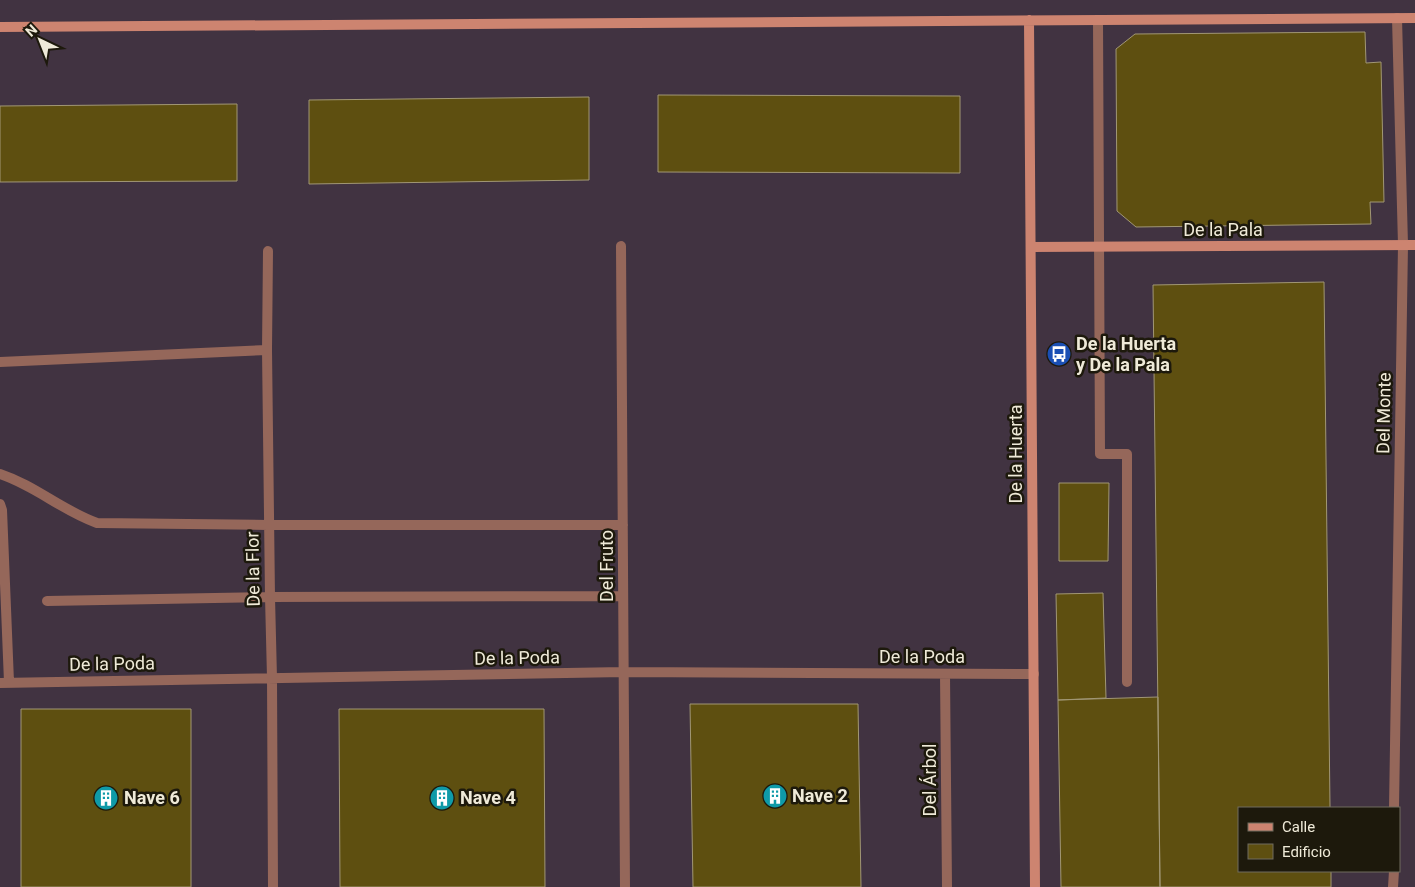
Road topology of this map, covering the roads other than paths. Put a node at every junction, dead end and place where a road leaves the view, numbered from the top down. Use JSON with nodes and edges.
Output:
{"nodes":[{"id":1,"x":1397,"y":18,"type":"junction"},
{"id":2,"x":1415,"y":18,"type":"edge"},
{"id":3,"x":1029,"y":20,"type":"junction"},
{"id":4,"x":1098,"y":20,"type":"junction"},
{"id":5,"x":0,"y":27,"type":"edge"},
{"id":6,"x":1403,"y":245,"type":"junction"},
{"id":7,"x":1415,"y":245,"type":"edge"},
{"id":8,"x":621,"y":246,"type":"dead end"},
{"id":9,"x":1031,"y":247,"type":"junction"},
{"id":10,"x":1099,"y":247,"type":"junction"},
{"id":11,"x":268,"y":251,"type":"dead end"},
{"id":12,"x":267,"y":350,"type":"junction"},
{"id":13,"x":0,"y":362,"type":"edge"},
{"id":14,"x":0,"y":474,"type":"edge"},
{"id":15,"x":0,"y":504,"type":"edge"},
{"id":16,"x":623,"y":524,"type":"junction"},
{"id":17,"x":268,"y":525,"type":"junction"},
{"id":18,"x":623,"y":596,"type":"junction"},
{"id":19,"x":270,"y":597,"type":"junction"},
{"id":20,"x":47,"y":601,"type":"dead end"},
{"id":21,"x":624,"y":672,"type":"junction"},
{"id":22,"x":945,"y":674,"type":"junction"},
{"id":23,"x":1034,"y":674,"type":"junction"},
{"id":24,"x":272,"y":678,"type":"junction"},
{"id":25,"x":4,"y":682,"type":"edge"},
{"id":26,"x":1128,"y":682,"type":"dead end"},
{"id":27,"x":1394,"y":807,"type":"edge"},
{"id":28,"x":1394,"y":872,"type":"edge"},
{"id":29,"x":274,"y":887,"type":"edge"},
{"id":30,"x":625,"y":887,"type":"edge"},
{"id":31,"x":947,"y":887,"type":"edge"},
{"id":32,"x":1035,"y":887,"type":"edge"},
{"id":33,"x":1393,"y":887,"type":"edge"}],
"edges":[{"from":1,"to":2,"type":"street"},
{"from":1,"to":4,"type":"street"},
{"from":1,"to":6,"type":"lane","name":"Del Monte"},
{"from":3,"to":4,"type":"street"},
{"from":3,"to":5,"type":"street"},
{"from":3,"to":9,"type":"street","name":"De la Huerta"},
{"from":4,"to":10,"type":"lane"},
{"from":6,"to":7,"type":"street","name":"De la Pala"},
{"from":6,"to":10,"type":"street","name":"De la Pala"},
{"from":6,"to":27,"type":"lane","name":"Del Monte"},
{"from":8,"to":16,"type":"lane","name":"Del Fruto"},
{"from":9,"to":10,"type":"street","name":"De la Pala"},
{"from":9,"to":23,"type":"street","name":"De la Huerta"},
{"from":10,"to":26,"type":"lane"},
{"from":11,"to":12,"type":"lane","name":"De la Flor"},
{"from":12,"to":13,"type":"lane"},
{"from":12,"to":17,"type":"lane","name":"De la Flor"},
{"from":14,"to":17,"type":"lane"},
{"from":15,"to":25,"type":"lane"},
{"from":16,"to":17,"type":"lane"},
{"from":16,"to":18,"type":"lane","name":"Del Fruto"},
{"from":17,"to":19,"type":"lane","name":"De la Flor"},
{"from":18,"to":19,"type":"lane"},
{"from":18,"to":21,"type":"lane","name":"Del Fruto"},
{"from":19,"to":20,"type":"lane"},
{"from":19,"to":24,"type":"lane","name":"De la Flor"},
{"from":21,"to":22,"type":"lane","name":"De la Poda"},
{"from":21,"to":24,"type":"lane","name":"De la Poda"},
{"from":21,"to":30,"type":"lane","name":"Del Fruto"},
{"from":22,"to":23,"type":"lane","name":"De la Poda"},
{"from":22,"to":31,"type":"lane","name":"Del Árbol"},
{"from":23,"to":32,"type":"street","name":"De la Huerta"},
{"from":24,"to":25,"type":"lane","name":"De la Poda"},
{"from":24,"to":29,"type":"lane","name":"De la Flor"},
{"from":28,"to":33,"type":"lane"}]}
